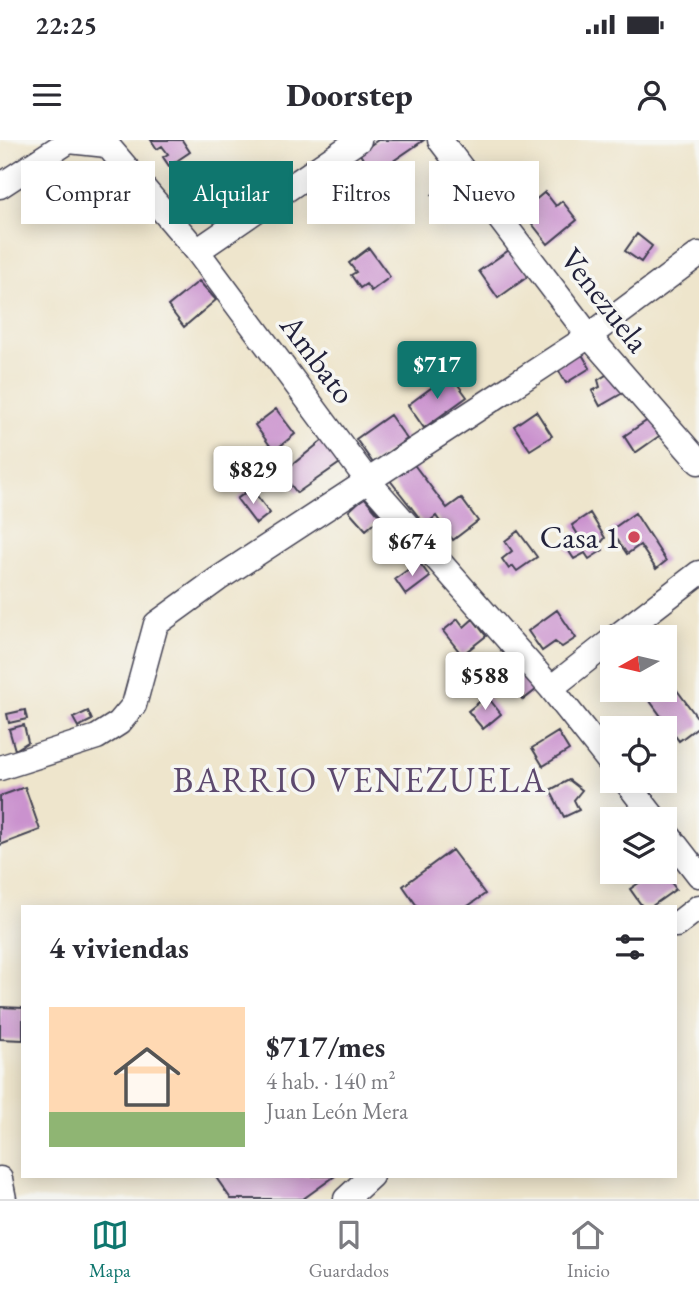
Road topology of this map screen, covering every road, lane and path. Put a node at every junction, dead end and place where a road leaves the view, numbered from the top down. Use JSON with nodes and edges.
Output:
{"nodes":[{"id":1,"x":359,"y":140,"type":"edge"},
{"id":2,"x":440,"y":140,"type":"edge"},
{"id":3,"x":0,"y":186,"type":"edge"},
{"id":4,"x":197,"y":251,"type":"junction"},
{"id":5,"x":699,"y":254,"type":"edge"},
{"id":6,"x":589,"y":337,"type":"junction"},
{"id":7,"x":699,"y":462,"type":"edge"},
{"id":8,"x":368,"y":481,"type":"junction"},
{"id":9,"x":699,"y":573,"type":"edge"},
{"id":10,"x":631,"y":625,"type":"edge"},
{"id":11,"x":600,"y":649,"type":"edge"},
{"id":12,"x":551,"y":688,"type":"junction"},
{"id":13,"x":600,"y":750,"type":"edge"},
{"id":14,"x":0,"y":768,"type":"edge"},
{"id":15,"x":635,"y":793,"type":"edge"},
{"id":16,"x":646,"y":807,"type":"edge"},
{"id":17,"x":677,"y":847,"type":"edge"},
{"id":18,"x":699,"y":875,"type":"edge"},
{"id":19,"x":699,"y":907,"type":"edge"},
{"id":20,"x":677,"y":924,"type":"edge"},
{"id":21,"x":369,"y":1178,"type":"edge"},
{"id":22,"x":0,"y":1179,"type":"edge"},
{"id":23,"x":4,"y":1199,"type":"edge"},
{"id":24,"x":346,"y":1199,"type":"edge"}],
"edges":[{"from":1,"to":4,"type":"street"},
{"from":2,"to":6,"type":"street","name":"Venezuela"},
{"from":3,"to":4,"type":"street","name":"Ambato"},
{"from":4,"to":8,"type":"street","name":"Ambato"},
{"from":5,"to":6,"type":"street"},
{"from":6,"to":7,"type":"street","name":"Venezuela"},
{"from":6,"to":8,"type":"street"},
{"from":8,"to":12,"type":"street","name":"Ambato"},
{"from":8,"to":14,"type":"street"},
{"from":9,"to":10,"type":"street"},
{"from":11,"to":12,"type":"street"},
{"from":12,"to":13,"type":"street","name":"Ambato"},
{"from":15,"to":16,"type":"street"},
{"from":17,"to":18,"type":"street"},
{"from":19,"to":20,"type":"street"},
{"from":21,"to":24,"type":"street"},
{"from":22,"to":23,"type":"street"}]}
